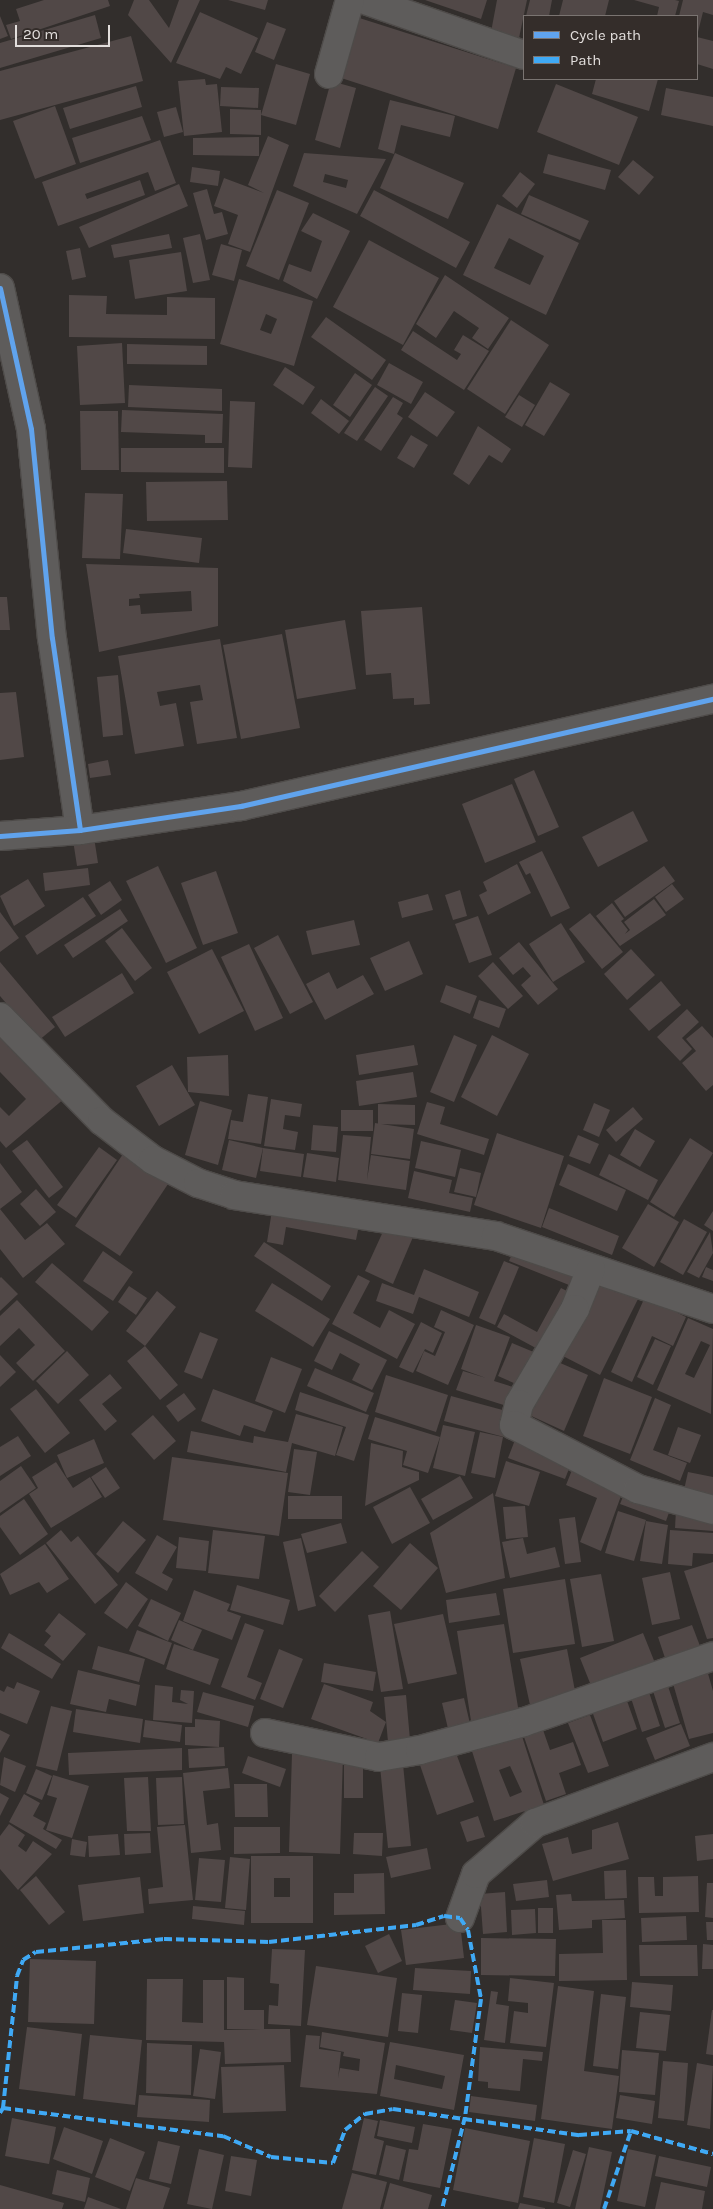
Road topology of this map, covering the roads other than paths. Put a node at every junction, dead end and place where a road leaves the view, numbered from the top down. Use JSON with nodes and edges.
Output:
{"nodes":[{"id":1,"x":350,"y":0,"type":"edge"},
{"id":2,"x":365,"y":0,"type":"edge"},
{"id":3,"x":523,"y":55,"type":"edge"},
{"id":4,"x":329,"y":74,"type":"dead end"},
{"id":5,"x":0,"y":288,"type":"edge"},
{"id":6,"x":713,"y":699,"type":"edge"},
{"id":7,"x":80,"y":830,"type":"junction"},
{"id":8,"x":0,"y":836,"type":"edge"},
{"id":9,"x":0,"y":1017,"type":"edge"},
{"id":10,"x":591,"y":1268,"type":"junction"},
{"id":11,"x":713,"y":1309,"type":"edge"},
{"id":12,"x":713,"y":1510,"type":"edge"},
{"id":13,"x":713,"y":1656,"type":"edge"},
{"id":14,"x":265,"y":1733,"type":"dead end"},
{"id":15,"x":713,"y":1757,"type":"edge"},
{"id":16,"x":460,"y":1918,"type":"dead end"}],
"edges":[{"from":1,"to":4,"type":"street"},
{"from":2,"to":3,"type":"street"},
{"from":5,"to":7,"type":"street"},
{"from":6,"to":7,"type":"street"},
{"from":7,"to":8,"type":"street"},
{"from":9,"to":10,"type":"street"},
{"from":10,"to":11,"type":"street"},
{"from":10,"to":12,"type":"street"},
{"from":13,"to":14,"type":"street"},
{"from":15,"to":16,"type":"street"}]}
